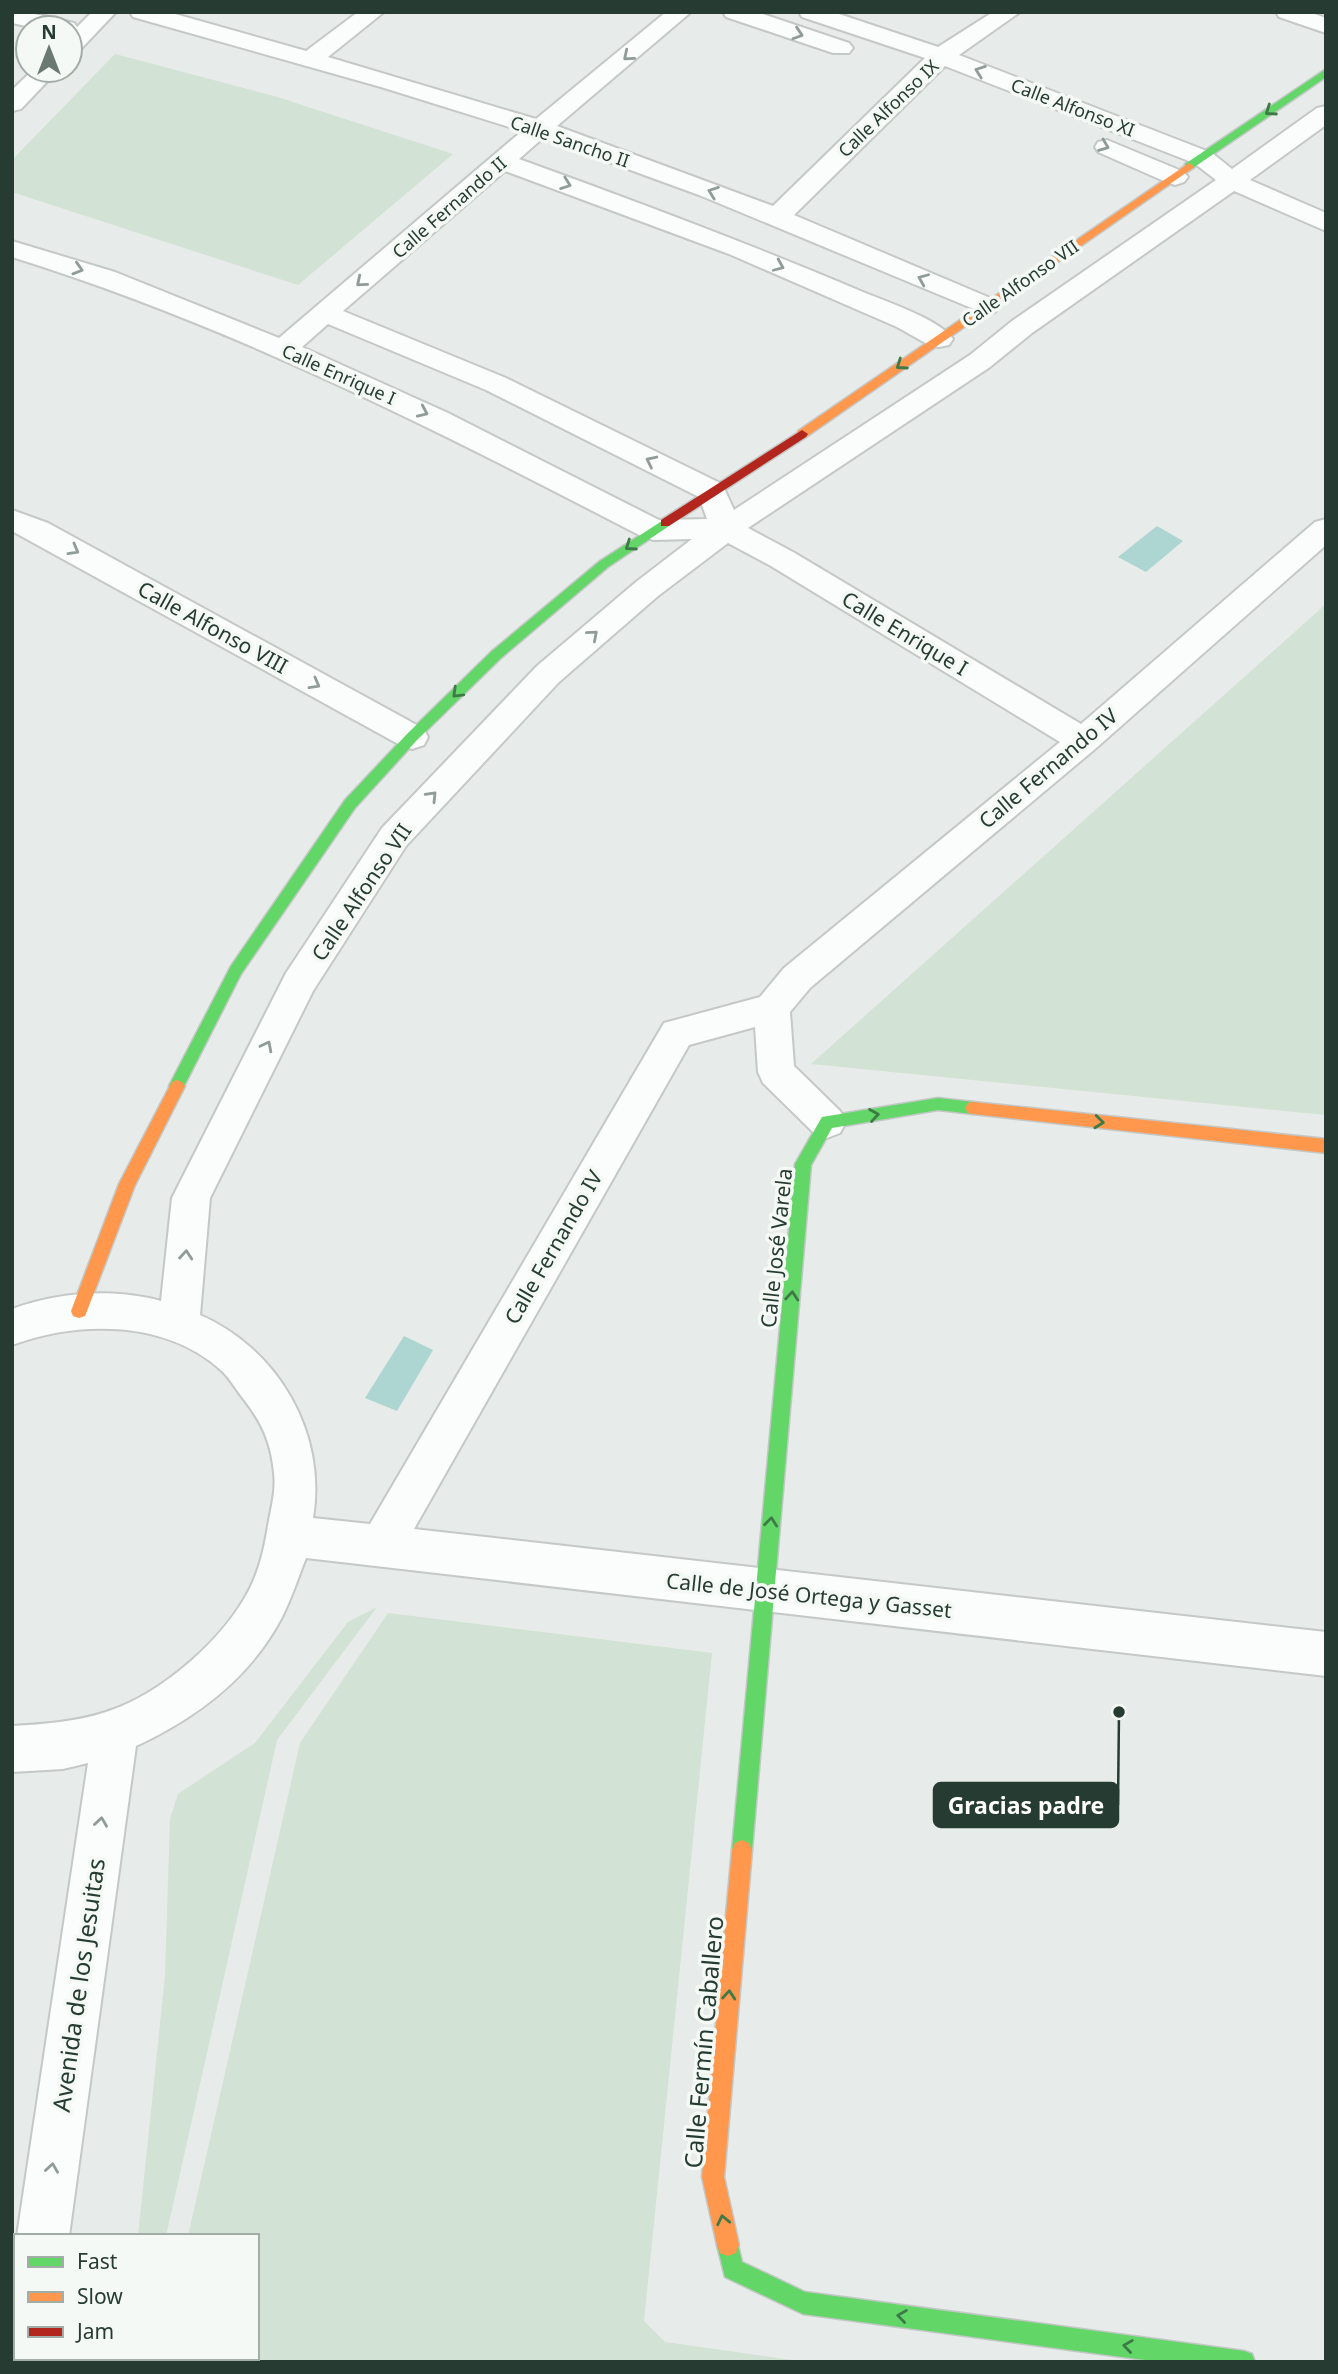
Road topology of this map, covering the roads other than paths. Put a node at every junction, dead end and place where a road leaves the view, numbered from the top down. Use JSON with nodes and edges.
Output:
{"nodes":[{"id":1,"x":104,"y":12,"type":"edge"},
{"id":2,"x":141,"y":12,"type":"edge"},
{"id":3,"x":373,"y":12,"type":"edge"},
{"id":4,"x":680,"y":12,"type":"edge"},
{"id":5,"x":734,"y":12,"type":"edge"},
{"id":6,"x":810,"y":12,"type":"edge"},
{"id":7,"x":1009,"y":12,"type":"edge"},
{"id":8,"x":1287,"y":12,"type":"edge"},
{"id":9,"x":84,"y":26,"type":"edge"},
{"id":10,"x":1326,"y":26,"type":"edge"},
{"id":11,"x":861,"y":55,"type":"dead end"},
{"id":12,"x":941,"y":56,"type":"junction"},
{"id":13,"x":310,"y":59,"type":"junction"},
{"id":14,"x":897,"y":68,"type":"dead end"},
{"id":15,"x":1326,"y":72,"type":"edge"},
{"id":16,"x":920,"y":76,"type":"junction"},
{"id":17,"x":33,"y":84,"type":"edge"},
{"id":18,"x":946,"y":86,"type":"dead end"},
{"id":19,"x":12,"y":104,"type":"edge"},
{"id":20,"x":1326,"y":113,"type":"edge"},
{"id":21,"x":540,"y":128,"type":"junction"},
{"id":22,"x":1081,"y":137,"type":"dead end"},
{"id":23,"x":1203,"y":158,"type":"junction"},
{"id":24,"x":502,"y":161,"type":"junction"},
{"id":25,"x":1175,"y":177,"type":"junction"},
{"id":26,"x":1232,"y":181,"type":"junction"},
{"id":27,"x":778,"y":216,"type":"junction"},
{"id":28,"x":1326,"y":223,"type":"edge"},
{"id":29,"x":12,"y":249,"type":"edge"},
{"id":30,"x":986,"y":306,"type":"junction"},
{"id":31,"x":324,"y":313,"type":"junction"},
{"id":32,"x":939,"y":339,"type":"junction"},
{"id":33,"x":283,"y":349,"type":"junction"},
{"id":34,"x":712,"y":491,"type":"junction"},
{"id":35,"x":12,"y":520,"type":"edge"},
{"id":36,"x":726,"y":529,"type":"junction"},
{"id":37,"x":1326,"y":529,"type":"edge"},
{"id":38,"x":654,"y":530,"type":"junction"},
{"id":39,"x":412,"y":737,"type":"junction"},
{"id":40,"x":1083,"y":741,"type":"junction"},
{"id":41,"x":772,"y":1008,"type":"junction"},
{"id":42,"x":827,"y":1122,"type":"junction"},
{"id":43,"x":1326,"y":1146,"type":"edge"},
{"id":44,"x":79,"y":1311,"type":"junction"},
{"id":45,"x":179,"y":1323,"type":"junction"},
{"id":46,"x":12,"y":1327,"type":"edge"},
{"id":47,"x":292,"y":1536,"type":"junction"},
{"id":48,"x":381,"y":1546,"type":"junction"},
{"id":49,"x":765,"y":1590,"type":"junction"},
{"id":50,"x":1326,"y":1654,"type":"edge"},
{"id":51,"x":115,"y":1734,"type":"junction"},
{"id":52,"x":12,"y":1749,"type":"edge"},
{"id":53,"x":43,"y":2234,"type":"edge"},
{"id":54,"x":1244,"y":2362,"type":"edge"}],
"edges":[{"from":1,"to":9,"type":"street"},
{"from":2,"to":13,"type":"street","name":"Calle Sancho II"},
{"from":3,"to":13,"type":"street"},
{"from":4,"to":21,"type":"street","name":"Calle Fernando II","one_way":true},
{"from":5,"to":11,"type":"street","one_way":true},
{"from":6,"to":12,"type":"street","name":"Calle Alfonso XI"},
{"from":7,"to":12,"type":"street","name":"Calle Alfonso IX"},
{"from":8,"to":10,"type":"street"},
{"from":12,"to":16,"type":"street","name":"Calle Alfonso IX"},
{"from":23,"to":12,"type":"street","name":"Calle Alfonso XI","one_way":true},
{"from":13,"to":21,"type":"street","name":"Calle Sancho II"},
{"from":14,"to":16,"type":"street"},
{"from":15,"to":23,"type":"street","name":"Calle Alfonso VII","one_way":true},
{"from":16,"to":18,"type":"street"},
{"from":16,"to":27,"type":"street","name":"Calle Alfonso IX"},
{"from":17,"to":19,"type":"street"},
{"from":20,"to":26,"type":"street","name":"Calle Alfonso VII"},
{"from":21,"to":24,"type":"street","name":"Calle Fernando II"},
{"from":27,"to":21,"type":"street","name":"Calle Sancho II","one_way":true},
{"from":22,"to":25,"type":"street","name":"Calle Alfonso XI","one_way":true},
{"from":23,"to":25,"type":"street","name":"Calle Alfonso VII"},
{"from":23,"to":26,"type":"street","name":"Calle Alfonso XI"},
{"from":24,"to":31,"type":"street","name":"Calle Fernando II","one_way":true},
{"from":24,"to":32,"type":"street","name":"Calle Sancho II","one_way":true},
{"from":25,"to":30,"type":"street","name":"Calle Alfonso VII"},
{"from":26,"to":28,"type":"street","name":"Calle Alfonso XI"},
{"from":26,"to":36,"type":"street","name":"Calle Alfonso VII"},
{"from":30,"to":27,"type":"street","name":"Calle Sancho II","one_way":true},
{"from":29,"to":33,"type":"street","name":"Calle Enrique I","one_way":true},
{"from":30,"to":32,"type":"street","name":"Calle Alfonso VII"},
{"from":31,"to":33,"type":"street","name":"Calle Fernando II"},
{"from":34,"to":31,"type":"street","one_way":true},
{"from":32,"to":34,"type":"street","name":"Calle Alfonso VII","one_way":true},
{"from":33,"to":38,"type":"street","name":"Calle Enrique I","one_way":true},
{"from":34,"to":36,"type":"street"},
{"from":34,"to":38,"type":"street","name":"Calle Alfonso VII"},
{"from":35,"to":39,"type":"street","name":"Calle Alfonso VIII","one_way":true},
{"from":36,"to":38,"type":"street"},
{"from":36,"to":40,"type":"street","name":"Calle Enrique I"},
{"from":45,"to":36,"type":"street","name":"Calle Alfonso VII","one_way":true},
{"from":37,"to":40,"type":"street","name":"Calle Fernando IV"},
{"from":38,"to":39,"type":"street","name":"Calle Alfonso VII","one_way":true},
{"from":39,"to":44,"type":"street","name":"Calle Alfonso VII"},
{"from":40,"to":41,"type":"street","name":"Calle Fernando IV"},
{"from":41,"to":42,"type":"street"},
{"from":41,"to":48,"type":"street","name":"Calle Fernando IV"},
{"from":42,"to":43,"type":"street","one_way":true},
{"from":49,"to":42,"type":"street","name":"Calle José Varela","one_way":true},
{"from":44,"to":45,"type":"street"},
{"from":44,"to":46,"type":"street"},
{"from":45,"to":47,"type":"street"},
{"from":47,"to":48,"type":"street","name":"Calle de José Ortega y Gasset"},
{"from":47,"to":51,"type":"street"},
{"from":48,"to":49,"type":"street","name":"Calle de José Ortega y Gasset"},
{"from":49,"to":50,"type":"street","name":"Calle de José Ortega y Gasset"},
{"from":54,"to":49,"type":"street","name":"Calle Fermín Caballero","one_way":true},
{"from":51,"to":52,"type":"street"},
{"from":53,"to":51,"type":"street","name":"Avenida de los Jesuitas","one_way":true}]}
